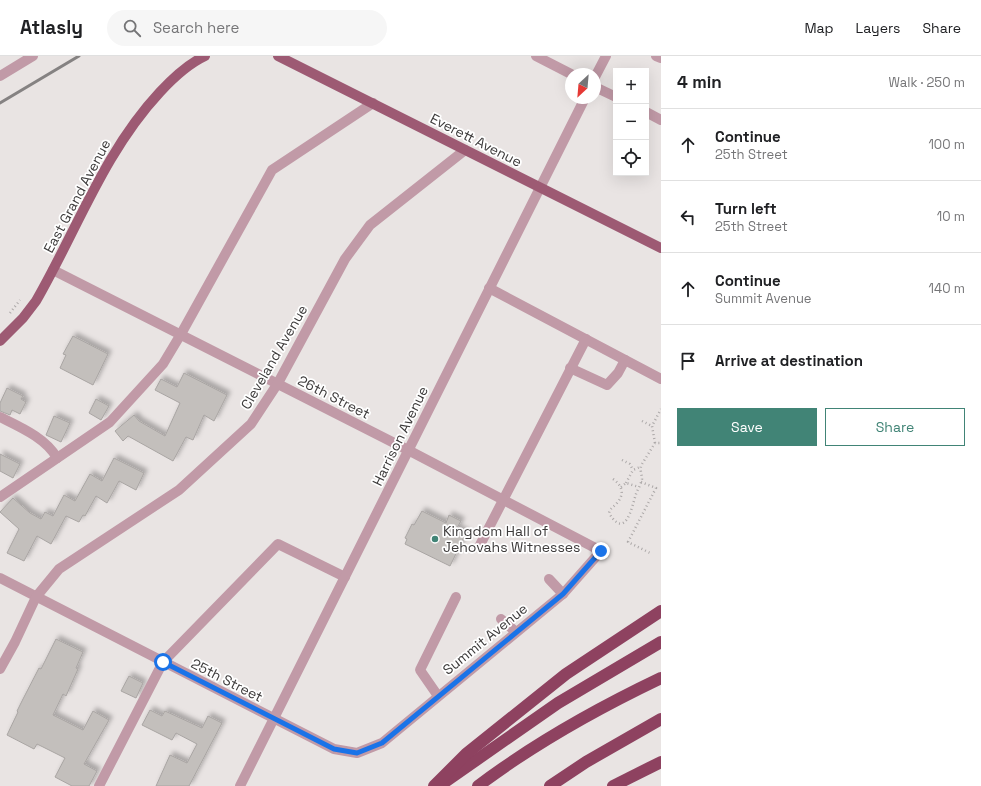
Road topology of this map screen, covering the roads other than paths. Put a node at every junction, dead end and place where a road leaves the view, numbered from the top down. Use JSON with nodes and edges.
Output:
{"nodes":[{"id":1,"x":33,"y":56,"type":"edge"},
{"id":2,"x":205,"y":56,"type":"edge"},
{"id":3,"x":278,"y":56,"type":"edge"},
{"id":4,"x":536,"y":56,"type":"edge"},
{"id":5,"x":606,"y":56,"type":"edge"},
{"id":6,"x":656,"y":56,"type":"edge"},
{"id":7,"x":661,"y":58,"type":"edge"},
{"id":8,"x":600,"y":68,"type":"edge"},
{"id":9,"x":565,"y":71,"type":"edge"},
{"id":10,"x":0,"y":76,"type":"edge"},
{"id":11,"x":601,"y":90,"type":"edge"},
{"id":12,"x":613,"y":96,"type":"edge"},
{"id":13,"x":373,"y":103,"type":"junction"},
{"id":14,"x":582,"y":104,"type":"edge"},
{"id":15,"x":649,"y":114,"type":"edge"},
{"id":16,"x":661,"y":120,"type":"edge"},
{"id":17,"x":465,"y":150,"type":"junction"},
{"id":18,"x":540,"y":187,"type":"junction"},
{"id":19,"x":661,"y":248,"type":"edge"},
{"id":20,"x":53,"y":270,"type":"junction"},
{"id":21,"x":489,"y":288,"type":"junction"},
{"id":22,"x":181,"y":334,"type":"junction"},
{"id":23,"x":586,"y":339,"type":"junction"},
{"id":24,"x":0,"y":340,"type":"edge"},
{"id":25,"x":625,"y":360,"type":"junction"},
{"id":26,"x":570,"y":368,"type":"junction"},
{"id":27,"x":661,"y":379,"type":"edge"},
{"id":28,"x":278,"y":383,"type":"junction"},
{"id":29,"x":0,"y":417,"type":"edge"},
{"id":30,"x":408,"y":450,"type":"junction"},
{"id":31,"x":58,"y":458,"type":"junction"},
{"id":32,"x":0,"y":498,"type":"edge"},
{"id":33,"x":502,"y":499,"type":"junction"},
{"id":34,"x":480,"y":545,"type":"dead end"},
{"id":35,"x":601,"y":551,"type":"joint"},
{"id":36,"x":345,"y":577,"type":"junction"},
{"id":37,"x":0,"y":578,"type":"edge"},
{"id":38,"x":549,"y":579,"type":"dead end"},
{"id":39,"x":563,"y":594,"type":"junction"},
{"id":40,"x":36,"y":597,"type":"junction"},
{"id":41,"x":456,"y":597,"type":"dead end"},
{"id":42,"x":661,"y":611,"type":"edge"},
{"id":43,"x":501,"y":619,"type":"dead end"},
{"id":44,"x":516,"y":632,"type":"junction"},
{"id":45,"x":661,"y":642,"type":"edge"},
{"id":46,"x":163,"y":662,"type":"junction"},
{"id":47,"x":0,"y":669,"type":"edge"},
{"id":48,"x":661,"y":678,"type":"edge"},
{"id":49,"x":438,"y":696,"type":"junction"},
{"id":50,"x":661,"y":719,"type":"edge"},
{"id":51,"x":275,"y":720,"type":"junction"},
{"id":52,"x":382,"y":743,"type":"joint"},
{"id":53,"x":661,"y":762,"type":"edge"},
{"id":54,"x":99,"y":786,"type":"edge"},
{"id":55,"x":240,"y":786,"type":"edge"},
{"id":56,"x":434,"y":786,"type":"edge"},
{"id":57,"x":438,"y":786,"type":"edge"},
{"id":58,"x":478,"y":786,"type":"edge"},
{"id":59,"x":550,"y":786,"type":"edge"},
{"id":60,"x":613,"y":786,"type":"edge"}],
"edges":[{"from":1,"to":10,"type":"street"},
{"from":2,"to":20,"type":"main road","name":"East Grand Avenue"},
{"from":3,"to":13,"type":"main road","name":"Everett Avenue"},
{"from":4,"to":9,"type":"street"},
{"from":5,"to":8,"type":"street"},
{"from":6,"to":7,"type":"street"},
{"from":11,"to":12,"type":"street"},
{"from":13,"to":17,"type":"main road","name":"Everett Avenue"},
{"from":13,"to":22,"type":"street"},
{"from":14,"to":18,"type":"street","name":"Harrison Avenue"},
{"from":15,"to":16,"type":"street"},
{"from":17,"to":18,"type":"main road","name":"Everett Avenue"},
{"from":17,"to":28,"type":"street","name":"Cleveland Avenue"},
{"from":18,"to":19,"type":"main road","name":"Everett Avenue"},
{"from":18,"to":21,"type":"street","name":"Harrison Avenue"},
{"from":20,"to":22,"type":"street","name":"26th Street"},
{"from":20,"to":24,"type":"main road","name":"East Grand Avenue"},
{"from":21,"to":23,"type":"street"},
{"from":21,"to":30,"type":"street","name":"Harrison Avenue"},
{"from":22,"to":28,"type":"street","name":"26th Street"},
{"from":22,"to":31,"type":"street"},
{"from":23,"to":25,"type":"street"},
{"from":23,"to":26,"type":"street"},
{"from":25,"to":26,"type":"street"},
{"from":25,"to":27,"type":"street"},
{"from":26,"to":33,"type":"street"},
{"from":28,"to":30,"type":"street","name":"26th Street"},
{"from":28,"to":40,"type":"street","name":"Cleveland Avenue"},
{"from":29,"to":31,"type":"street"},
{"from":30,"to":33,"type":"street","name":"26th Street"},
{"from":30,"to":36,"type":"street","name":"Harrison Avenue"},
{"from":31,"to":32,"type":"street"},
{"from":33,"to":34,"type":"street"},
{"from":33,"to":35,"type":"street","name":"26th Street"},
{"from":35,"to":39,"type":"street","name":"Summit Avenue"},
{"from":36,"to":46,"type":"street"},
{"from":36,"to":51,"type":"street","name":"Harrison Avenue"},
{"from":37,"to":40,"type":"street","name":"25th Street"},
{"from":38,"to":39,"type":"street"},
{"from":39,"to":44,"type":"street","name":"Summit Avenue"},
{"from":40,"to":46,"type":"street","name":"25th Street"},
{"from":40,"to":47,"type":"street","name":"Cleveland Avenue"},
{"from":41,"to":49,"type":"street"},
{"from":42,"to":56,"type":"highway"},
{"from":43,"to":44,"type":"street"},
{"from":44,"to":49,"type":"street","name":"Summit Avenue"},
{"from":45,"to":57,"type":"highway"},
{"from":46,"to":51,"type":"street","name":"25th Street"},
{"from":46,"to":54,"type":"street"},
{"from":48,"to":58,"type":"highway"},
{"from":49,"to":52,"type":"street","name":"Summit Avenue"},
{"from":50,"to":59,"type":"highway"},
{"from":51,"to":52,"type":"street","name":"25th Street"},
{"from":51,"to":55,"type":"street","name":"Harrison Avenue"},
{"from":53,"to":60,"type":"highway"}]}
